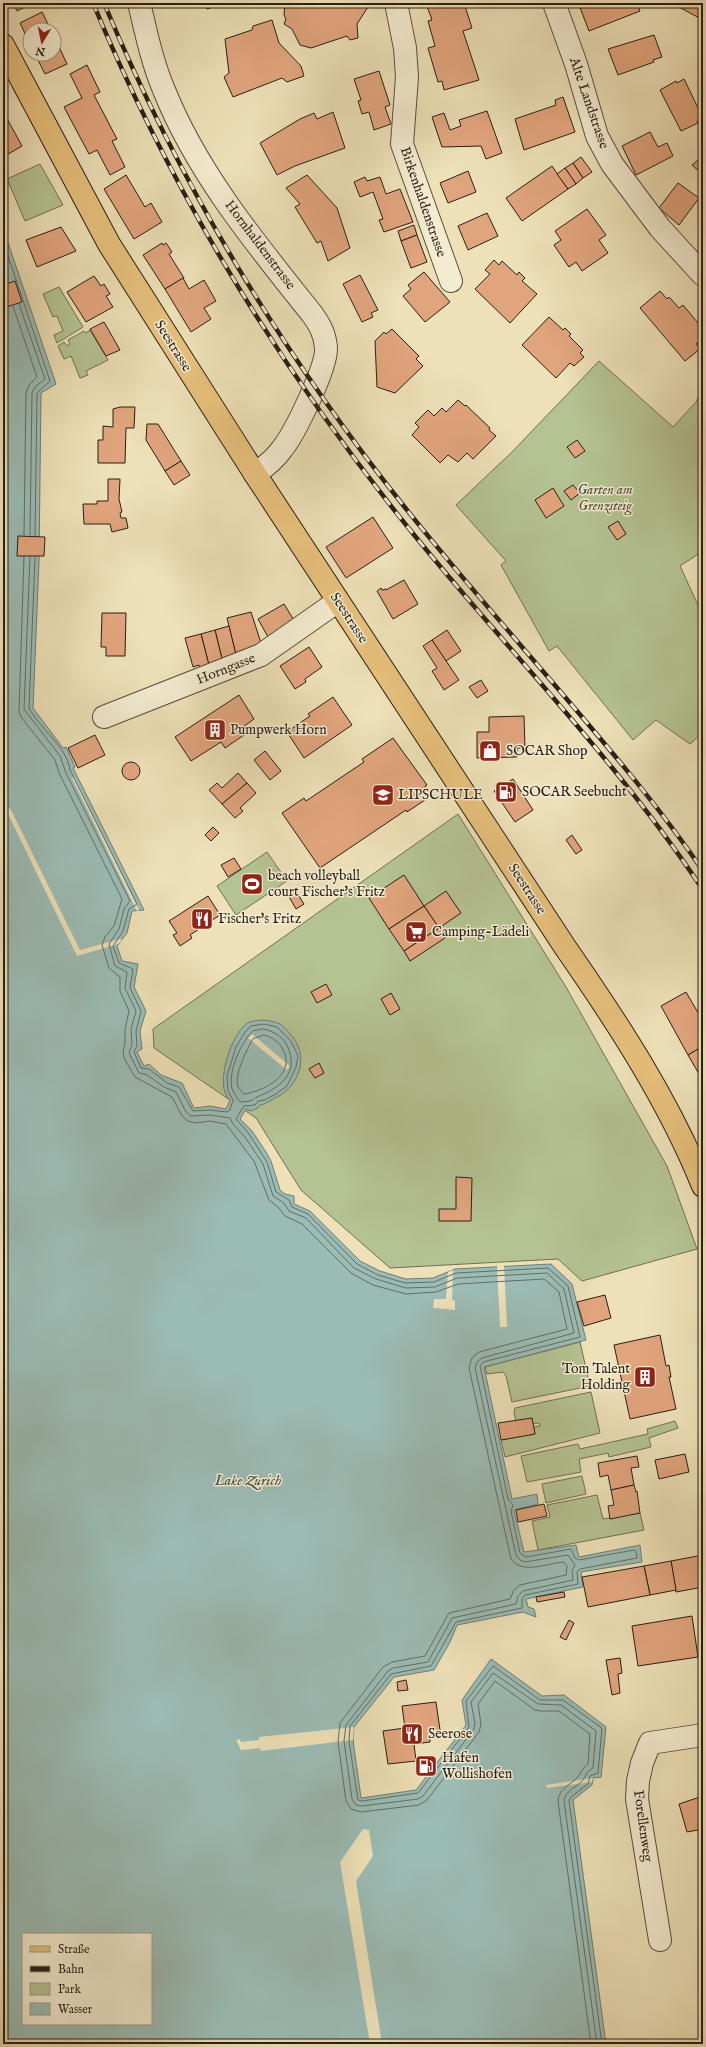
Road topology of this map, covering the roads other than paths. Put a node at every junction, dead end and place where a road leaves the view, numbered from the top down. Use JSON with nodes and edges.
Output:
{"nodes":[{"id":1,"x":139,"y":3,"type":"edge"},
{"id":2,"x":396,"y":3,"type":"edge"},
{"id":3,"x":554,"y":3,"type":"edge"},
{"id":4,"x":3,"y":44,"type":"edge"},
{"id":5,"x":701,"y":272,"type":"edge"},
{"id":6,"x":451,"y":281,"type":"dead end"},
{"id":7,"x":255,"y":474,"type":"junction"},
{"id":8,"x":338,"y":601,"type":"junction"},
{"id":9,"x":104,"y":717,"type":"dead end"},
{"id":10,"x":703,"y":1186,"type":"edge"},
{"id":11,"x":703,"y":1735,"type":"edge"},
{"id":12,"x":660,"y":1940,"type":"dead end"}],
"edges":[{"from":1,"to":7,"type":"street","name":"Hornhaldenstrasse"},
{"from":2,"to":6,"type":"street","name":"Birkenhaldenstrasse"},
{"from":3,"to":5,"type":"street","name":"Alte Landstrasse"},
{"from":4,"to":7,"type":"main road","name":"Seestrasse"},
{"from":7,"to":8,"type":"main road","name":"Seestrasse"},
{"from":8,"to":9,"type":"street","name":"Horngasse"},
{"from":8,"to":10,"type":"main road","name":"Seestrasse"},
{"from":11,"to":12,"type":"street","name":"Forellenweg"}]}
